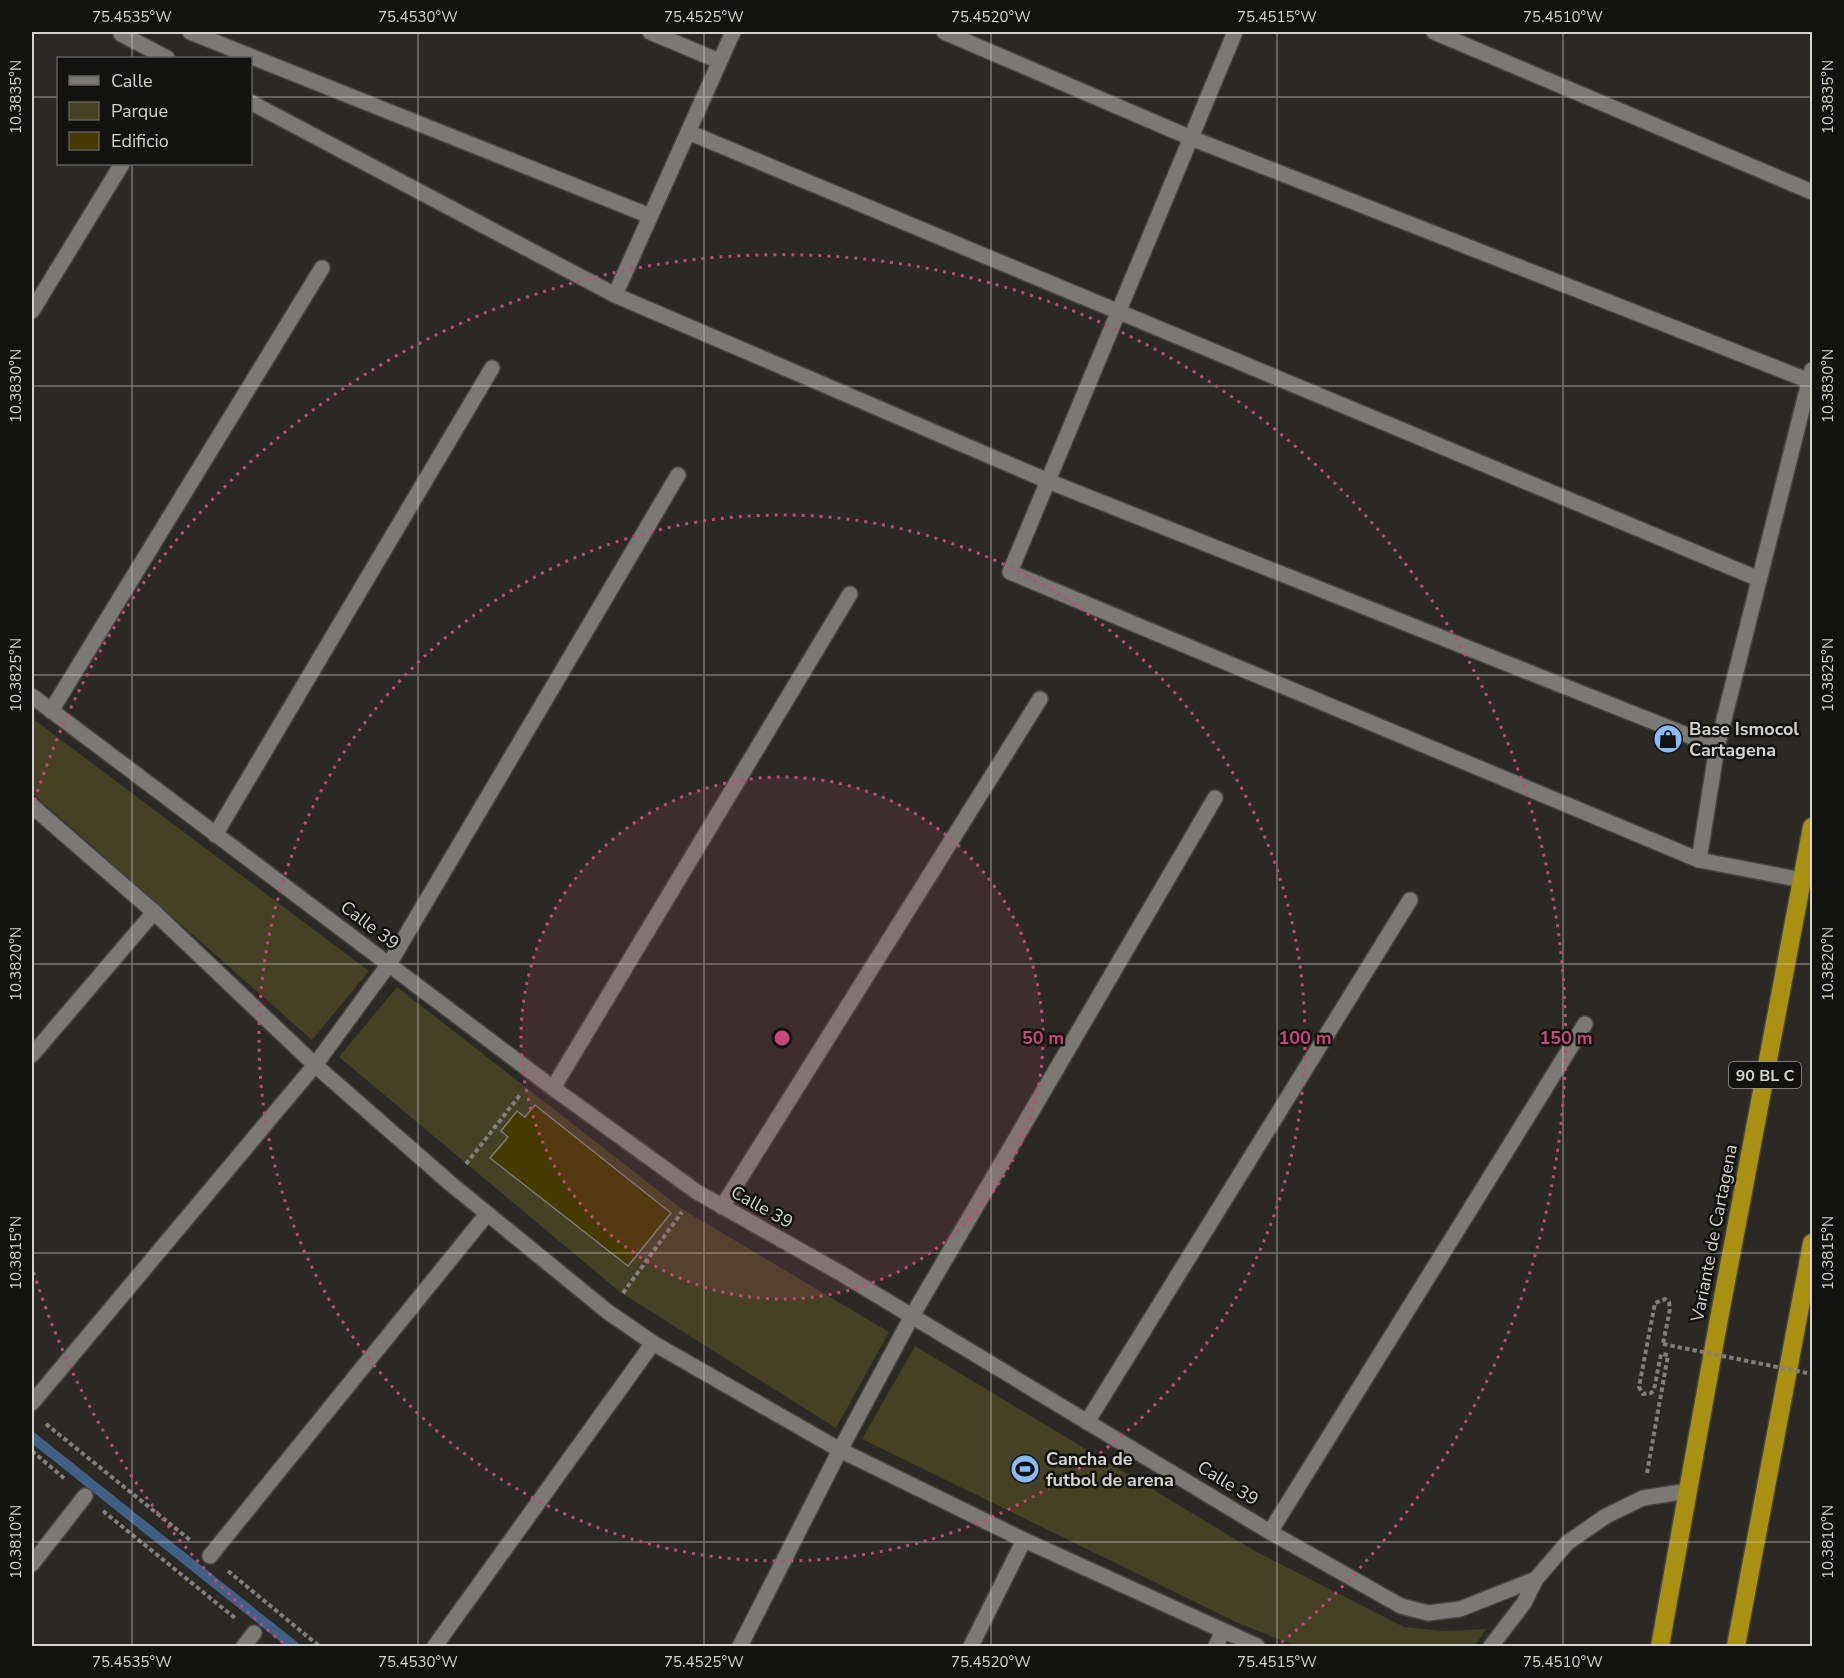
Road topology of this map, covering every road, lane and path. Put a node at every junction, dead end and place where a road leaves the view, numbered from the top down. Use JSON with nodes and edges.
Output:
{"nodes":[{"id":1,"x":123,"y":32,"type":"edge"},
{"id":2,"x":190,"y":32,"type":"edge"},
{"id":3,"x":650,"y":32,"type":"edge"},
{"id":4,"x":733,"y":32,"type":"edge"},
{"id":5,"x":944,"y":32,"type":"edge"},
{"id":6,"x":1235,"y":32,"type":"edge"},
{"id":7,"x":1434,"y":32,"type":"edge"},
{"id":8,"x":165,"y":57,"type":"edge"},
{"id":9,"x":719,"y":61,"type":"junction"},
{"id":10,"x":252,"y":103,"type":"edge"},
{"id":11,"x":688,"y":132,"type":"junction"},
{"id":12,"x":1191,"y":138,"type":"junction"},
{"id":13,"x":121,"y":165,"type":"edge"},
{"id":14,"x":1812,"y":192,"type":"edge"},
{"id":15,"x":650,"y":216,"type":"junction"},
{"id":16,"x":322,"y":268,"type":"dead end"},
{"id":17,"x":615,"y":296,"type":"junction"},
{"id":18,"x":32,"y":311,"type":"edge"},
{"id":19,"x":1119,"y":312,"type":"junction"},
{"id":20,"x":492,"y":368,"type":"dead end"},
{"id":21,"x":1812,"y":378,"type":"edge"},
{"id":22,"x":678,"y":475,"type":"dead end"},
{"id":23,"x":1048,"y":481,"type":"junction"},
{"id":24,"x":1758,"y":579,"type":"junction"},
{"id":25,"x":850,"y":594,"type":"dead end"},
{"id":26,"x":32,"y":696,"type":"edge"},
{"id":27,"x":1040,"y":699,"type":"dead end"},
{"id":28,"x":51,"y":711,"type":"junction"},
{"id":29,"x":1717,"y":747,"type":"junction"},
{"id":30,"x":1215,"y":798,"type":"dead end"},
{"id":31,"x":32,"y":806,"type":"edge"},
{"id":32,"x":1812,"y":827,"type":"edge"},
{"id":33,"x":215,"y":835,"type":"junction"},
{"id":34,"x":1699,"y":860,"type":"junction"},
{"id":35,"x":1802,"y":880,"type":"junction"},
{"id":36,"x":1410,"y":900,"type":"dead end"},
{"id":37,"x":154,"y":912,"type":"junction"},
{"id":38,"x":389,"y":964,"type":"junction"},
{"id":39,"x":1585,"y":1024,"type":"dead end"},
{"id":40,"x":32,"y":1055,"type":"edge"},
{"id":41,"x":315,"y":1065,"type":"junction"},
{"id":42,"x":536,"y":1075,"type":"junction"},
{"id":43,"x":553,"y":1088,"type":"junction"},
{"id":44,"x":451,"y":1184,"type":"junction"},
{"id":45,"x":697,"y":1192,"type":"junction"},
{"id":46,"x":722,"y":1207,"type":"junction"},
{"id":47,"x":487,"y":1214,"type":"junction"},
{"id":48,"x":1812,"y":1243,"type":"edge"},
{"id":49,"x":608,"y":1312,"type":"junction"},
{"id":50,"x":912,"y":1316,"type":"junction"},
{"id":51,"x":653,"y":1343,"type":"junction"},
{"id":52,"x":1812,"y":1374,"type":"edge"},
{"id":53,"x":32,"y":1403,"type":"edge"},
{"id":54,"x":40,"y":1419,"type":"dead end"},
{"id":55,"x":1087,"y":1422,"type":"junction"},
{"id":56,"x":840,"y":1450,"type":"junction"},
{"id":57,"x":32,"y":1451,"type":"edge"},
{"id":58,"x":1688,"y":1491,"type":"junction"},
{"id":59,"x":85,"y":1496,"type":"junction"},
{"id":60,"x":1643,"y":1498,"type":"junction"},
{"id":61,"x":1270,"y":1532,"type":"junction"},
{"id":62,"x":1024,"y":1540,"type":"junction"},
{"id":63,"x":210,"y":1556,"type":"junction"},
{"id":64,"x":32,"y":1564,"type":"edge"},
{"id":65,"x":1536,"y":1579,"type":"junction"},
{"id":66,"x":1224,"y":1630,"type":"junction"},
{"id":67,"x":254,"y":1634,"type":"joint"},
{"id":68,"x":244,"y":1647,"type":"edge"},
{"id":69,"x":319,"y":1647,"type":"edge"},
{"id":70,"x":435,"y":1647,"type":"edge"},
{"id":71,"x":740,"y":1647,"type":"edge"},
{"id":72,"x":971,"y":1647,"type":"edge"},
{"id":73,"x":1216,"y":1647,"type":"edge"},
{"id":74,"x":1257,"y":1647,"type":"edge"},
{"id":75,"x":1491,"y":1647,"type":"edge"},
{"id":76,"x":1660,"y":1647,"type":"edge"},
{"id":77,"x":1736,"y":1647,"type":"edge"}],
"edges":[{"from":1,"to":8,"type":"street"},
{"from":2,"to":15,"type":"street"},
{"from":3,"to":9,"type":"street"},
{"from":4,"to":9,"type":"street"},
{"from":5,"to":12,"type":"street"},
{"from":6,"to":12,"type":"street"},
{"from":7,"to":14,"type":"street"},
{"from":9,"to":11,"type":"street"},
{"from":10,"to":17,"type":"street"},
{"from":11,"to":15,"type":"street"},
{"from":11,"to":19,"type":"street"},
{"from":12,"to":19,"type":"street"},
{"from":12,"to":21,"type":"street"},
{"from":13,"to":18,"type":"street"},
{"from":15,"to":17,"type":"street"},
{"from":16,"to":28,"type":"street"},
{"from":17,"to":23,"type":"street"},
{"from":19,"to":23,"type":"street"},
{"from":19,"to":24,"type":"street"},
{"from":20,"to":33,"type":"street"},
{"from":21,"to":24,"type":"street"},
{"from":22,"to":38,"type":"street"},
{"from":23,"to":29,"type":"street"},
{"from":23,"to":34,"type":"street"},
{"from":24,"to":29,"type":"street"},
{"from":25,"to":43,"type":"street"},
{"from":26,"to":28,"type":"street","name":"Calle 39"},
{"from":27,"to":46,"type":"street"},
{"from":28,"to":33,"type":"street","name":"Calle 39"},
{"from":29,"to":34,"type":"street"},
{"from":30,"to":50,"type":"street"},
{"from":31,"to":37,"type":"street"},
{"from":32,"to":35,"type":"highway","name":"Variante de Cartagena","number":"90 BL C"},
{"from":33,"to":38,"type":"street","name":"Calle 39"},
{"from":34,"to":35,"type":"street"},
{"from":35,"to":58,"type":"highway","name":"Variante de Cartagena","number":"90 BL C"},
{"from":36,"to":55,"type":"street"},
{"from":37,"to":40,"type":"street"},
{"from":37,"to":41,"type":"street"},
{"from":38,"to":41,"type":"street"},
{"from":38,"to":42,"type":"street","name":"Calle 39"},
{"from":39,"to":61,"type":"street"},
{"from":41,"to":44,"type":"street"},
{"from":41,"to":53,"type":"street"},
{"from":42,"to":43,"type":"street","name":"Calle 39"},
{"from":42,"to":44,"type":"path"},
{"from":43,"to":45,"type":"street","name":"Calle 39"},
{"from":44,"to":47,"type":"street"},
{"from":45,"to":46,"type":"street","name":"Calle 39"},
{"from":45,"to":49,"type":"path"},
{"from":46,"to":50,"type":"street","name":"Calle 39"},
{"from":47,"to":49,"type":"street"},
{"from":47,"to":63,"type":"street"},
{"from":48,"to":77,"type":"highway"},
{"from":49,"to":51,"type":"street"},
{"from":50,"to":55,"type":"street","name":"Calle 39"},
{"from":50,"to":56,"type":"street"},
{"from":51,"to":56,"type":"street"},
{"from":51,"to":70,"type":"street"},
{"from":52,"to":60,"type":"path","bridge":true},
{"from":54,"to":63,"type":"path"},
{"from":55,"to":61,"type":"street","name":"Calle 39"},
{"from":56,"to":62,"type":"street"},
{"from":56,"to":71,"type":"street"},
{"from":57,"to":59,"type":"path"},
{"from":58,"to":60,"type":"street","name":"Calle 39"},
{"from":58,"to":76,"type":"highway","name":"Variante de Cartagena","number":"90 BL C"},
{"from":59,"to":64,"type":"street"},
{"from":59,"to":67,"type":"path"},
{"from":60,"to":65,"type":"street","name":"Calle 39"},
{"from":61,"to":65,"type":"street","name":"Calle 39"},
{"from":62,"to":66,"type":"street"},
{"from":62,"to":72,"type":"street"},
{"from":63,"to":69,"type":"path"},
{"from":65,"to":75,"type":"street","name":"Calle 39"},
{"from":66,"to":73,"type":"street"},
{"from":66,"to":74,"type":"street"},
{"from":67,"to":68,"type":"street"}]}
